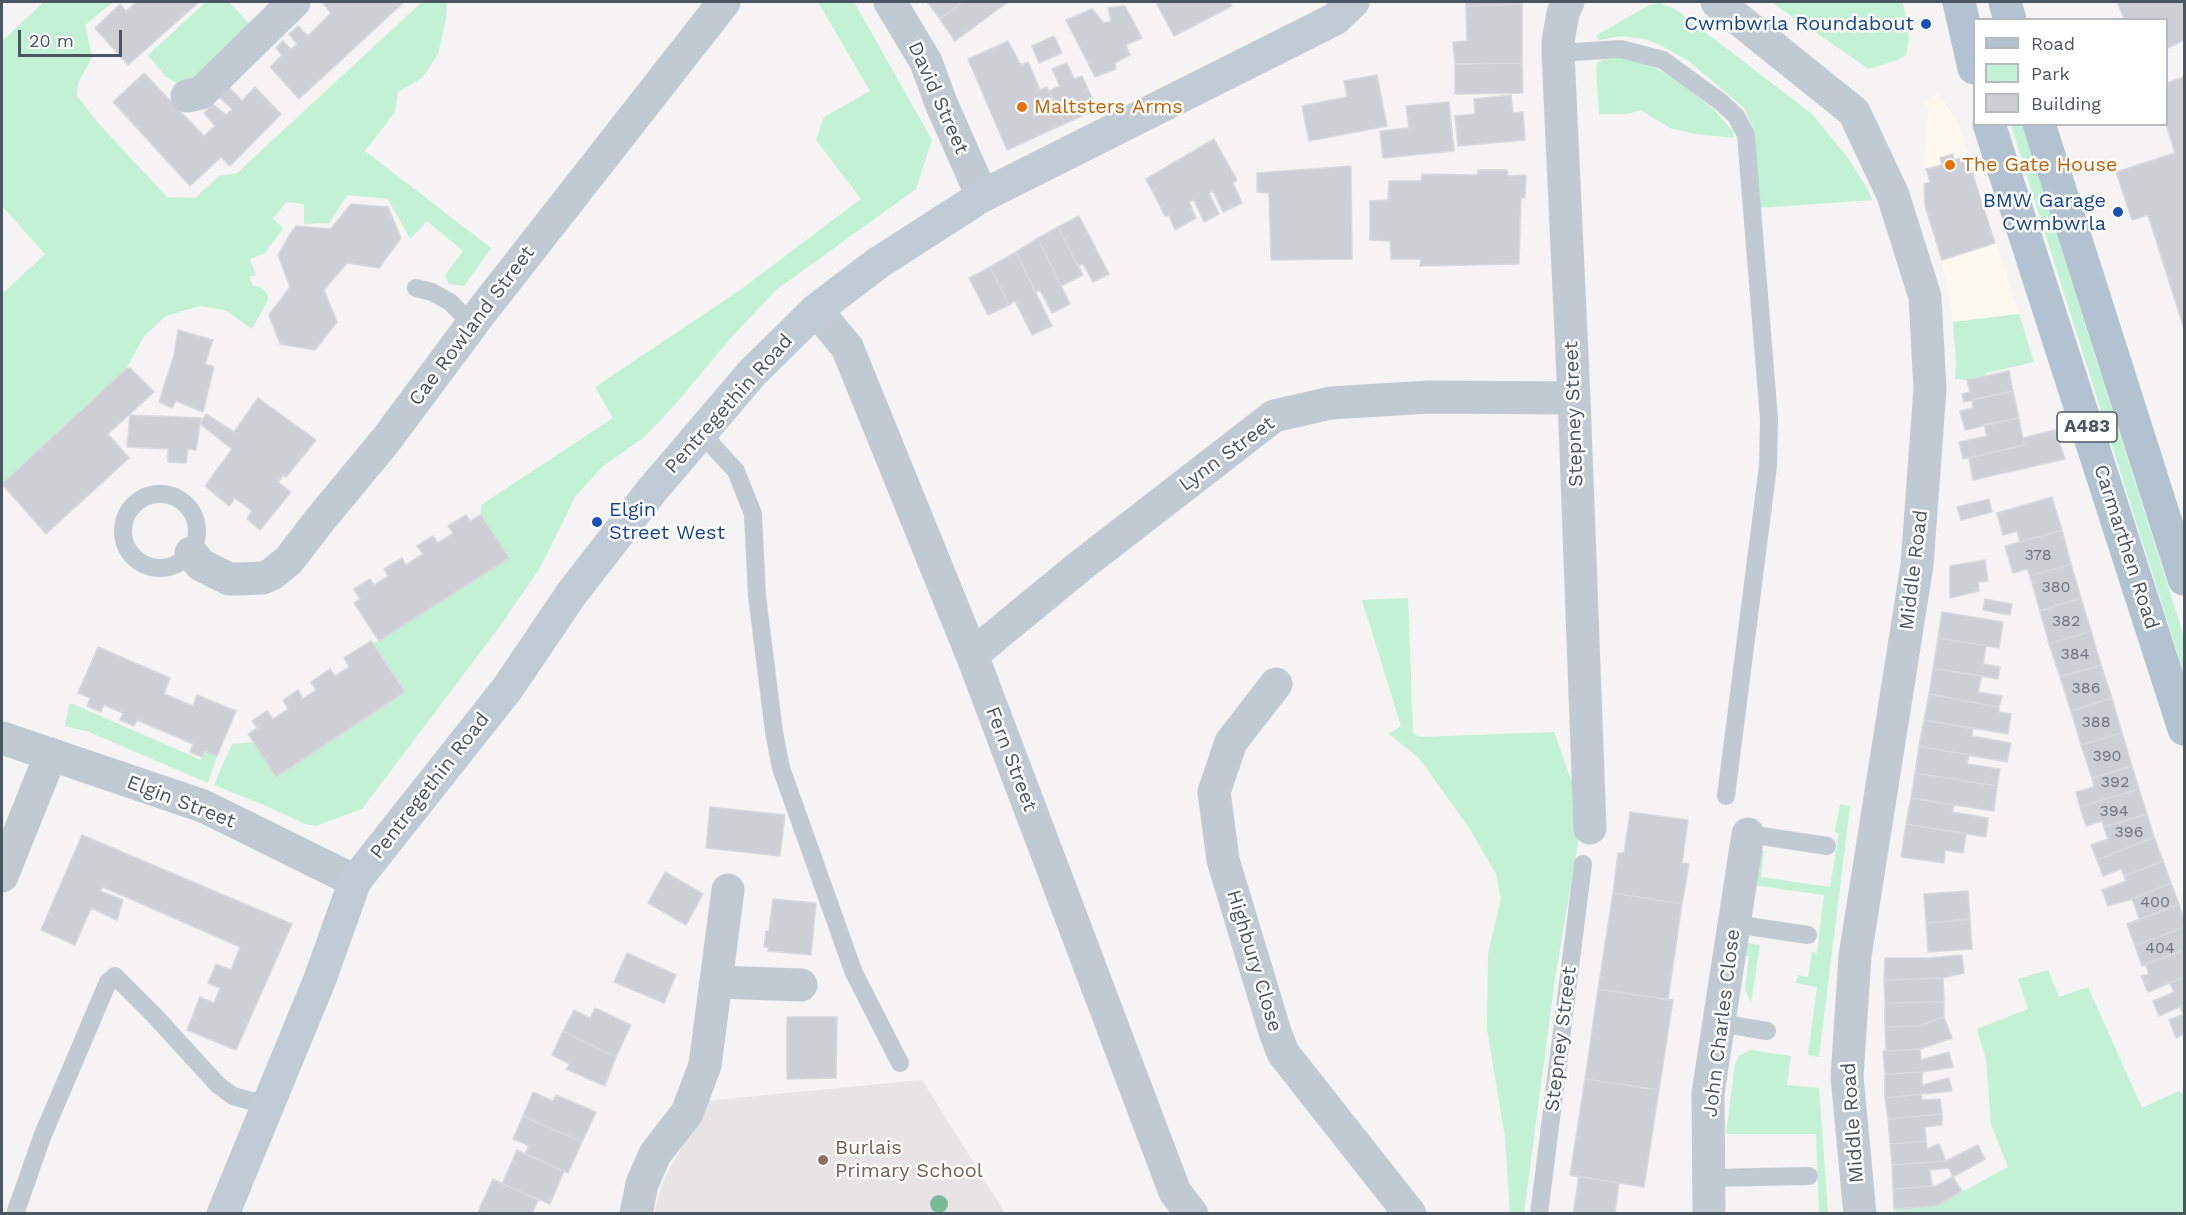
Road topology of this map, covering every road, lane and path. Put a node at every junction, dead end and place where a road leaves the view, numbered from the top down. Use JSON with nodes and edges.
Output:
{"nodes":[{"id":1,"x":294,"y":2,"type":"edge"},
{"id":2,"x":724,"y":2,"type":"edge"},
{"id":3,"x":890,"y":2,"type":"edge"},
{"id":4,"x":1353,"y":2,"type":"edge"},
{"id":5,"x":1568,"y":2,"type":"edge"},
{"id":6,"x":1717,"y":2,"type":"edge"},
{"id":7,"x":1959,"y":2,"type":"edge"},
{"id":8,"x":2005,"y":2,"type":"edge"},
{"id":9,"x":2009,"y":18,"type":"edge"},
{"id":10,"x":1558,"y":53,"type":"junction"},
{"id":11,"x":1973,"y":64,"type":"edge"},
{"id":12,"x":187,"y":96,"type":"dead end"},
{"id":13,"x":1990,"y":126,"type":"edge"},
{"id":14,"x":2040,"y":126,"type":"edge"},
{"id":15,"x":982,"y":196,"type":"junction"},
{"id":16,"x":416,"y":288,"type":"dead end"},
{"id":17,"x":816,"y":310,"type":"junction"},
{"id":18,"x":472,"y":324,"type":"junction"},
{"id":19,"x":1574,"y":398,"type":"junction"},
{"id":20,"x":701,"y":433,"type":"junction"},
{"id":21,"x":191,"y":553,"type":"junction"},
{"id":22,"x":2184,"y":579,"type":"edge"},
{"id":23,"x":972,"y":655,"type":"junction"},
{"id":24,"x":1276,"y":684,"type":"dead end"},
{"id":25,"x":2184,"y":729,"type":"edge"},
{"id":26,"x":2,"y":738,"type":"edge"},
{"id":27,"x":51,"y":754,"type":"junction"},
{"id":28,"x":1726,"y":796,"type":"dead end"},
{"id":29,"x":1590,"y":828,"type":"dead end"},
{"id":30,"x":1748,"y":834,"type":"joint"},
{"id":31,"x":1827,"y":846,"type":"dead end"},
{"id":32,"x":1583,"y":864,"type":"dead end"},
{"id":33,"x":2,"y":876,"type":"edge"},
{"id":34,"x":355,"y":881,"type":"junction"},
{"id":35,"x":728,"y":890,"type":"dead end"},
{"id":36,"x":1734,"y":924,"type":"junction"},
{"id":37,"x":1808,"y":935,"type":"dead end"},
{"id":38,"x":717,"y":982,"type":"junction"},
{"id":39,"x":801,"y":985,"type":"dead end"},
{"id":40,"x":1719,"y":1023,"type":"junction"},
{"id":41,"x":1767,"y":1031,"type":"dead end"},
{"id":42,"x":900,"y":1063,"type":"dead end"},
{"id":43,"x":268,"y":1101,"type":"junction"},
{"id":44,"x":1809,"y":1176,"type":"dead end"},
{"id":45,"x":1708,"y":1178,"type":"junction"},
{"id":46,"x":1174,"y":1206,"type":"edge"},
{"id":47,"x":15,"y":1214,"type":"edge"},
{"id":48,"x":223,"y":1214,"type":"edge"},
{"id":49,"x":636,"y":1214,"type":"edge"},
{"id":50,"x":1410,"y":1214,"type":"edge"},
{"id":51,"x":1539,"y":1214,"type":"edge"},
{"id":52,"x":1708,"y":1214,"type":"edge"},
{"id":53,"x":1860,"y":1214,"type":"edge"}],
"edges":[{"from":1,"to":12,"type":"street"},
{"from":2,"to":18,"type":"street","name":"Cae Rowland Street"},
{"from":3,"to":15,"type":"street","name":"David Street"},
{"from":4,"to":15,"type":"street","name":"Pentregethin Road"},
{"from":5,"to":10,"type":"street","name":"Stepney Street"},
{"from":6,"to":53,"type":"street","name":"Middle Road"},
{"from":7,"to":11,"type":"main road"},
{"from":8,"to":9,"type":"main road"},
{"from":10,"to":19,"type":"street","name":"Stepney Street"},
{"from":10,"to":28,"type":"lane"},
{"from":13,"to":25,"type":"main road","name":"Carmarthen Road","number":"A483"},
{"from":14,"to":22,"type":"main road","number":"A483"},
{"from":15,"to":17,"type":"street","name":"Pentregethin Road"},
{"from":16,"to":18,"type":"lane"},
{"from":17,"to":20,"type":"street","name":"Pentregethin Road"},
{"from":17,"to":23,"type":"street","name":"Fern Street"},
{"from":18,"to":21,"type":"street","name":"Cae Rowland Street"},
{"from":19,"to":23,"type":"street","name":"Lynn Street"},
{"from":19,"to":29,"type":"street","name":"Stepney Street"},
{"from":20,"to":34,"type":"street","name":"Pentregethin Road"},
{"from":20,"to":42,"type":"lane"},
{"from":21,"to":21,"type":"lane"},
{"from":23,"to":46,"type":"street","name":"Fern Street"},
{"from":24,"to":50,"type":"street","name":"Highbury Close"},
{"from":26,"to":27,"type":"street","name":"Elgin Street"},
{"from":27,"to":33,"type":"street"},
{"from":27,"to":34,"type":"street","name":"Elgin Street"},
{"from":30,"to":31,"type":"lane"},
{"from":30,"to":36,"type":"street","name":"John Charles Close"},
{"from":32,"to":51,"type":"lane","name":"Stepney Street"},
{"from":34,"to":43,"type":"street","name":"Pentregethin Road"},
{"from":35,"to":38,"type":"street"},
{"from":36,"to":37,"type":"lane"},
{"from":36,"to":40,"type":"street","name":"John Charles Close"},
{"from":38,"to":39,"type":"street"},
{"from":38,"to":49,"type":"street"},
{"from":40,"to":41,"type":"lane"},
{"from":40,"to":45,"type":"street","name":"John Charles Close"},
{"from":43,"to":47,"type":"lane"},
{"from":43,"to":48,"type":"street","name":"Pentregethin Road"},
{"from":44,"to":45,"type":"lane"},
{"from":45,"to":52,"type":"street","name":"John Charles Close"}]}
